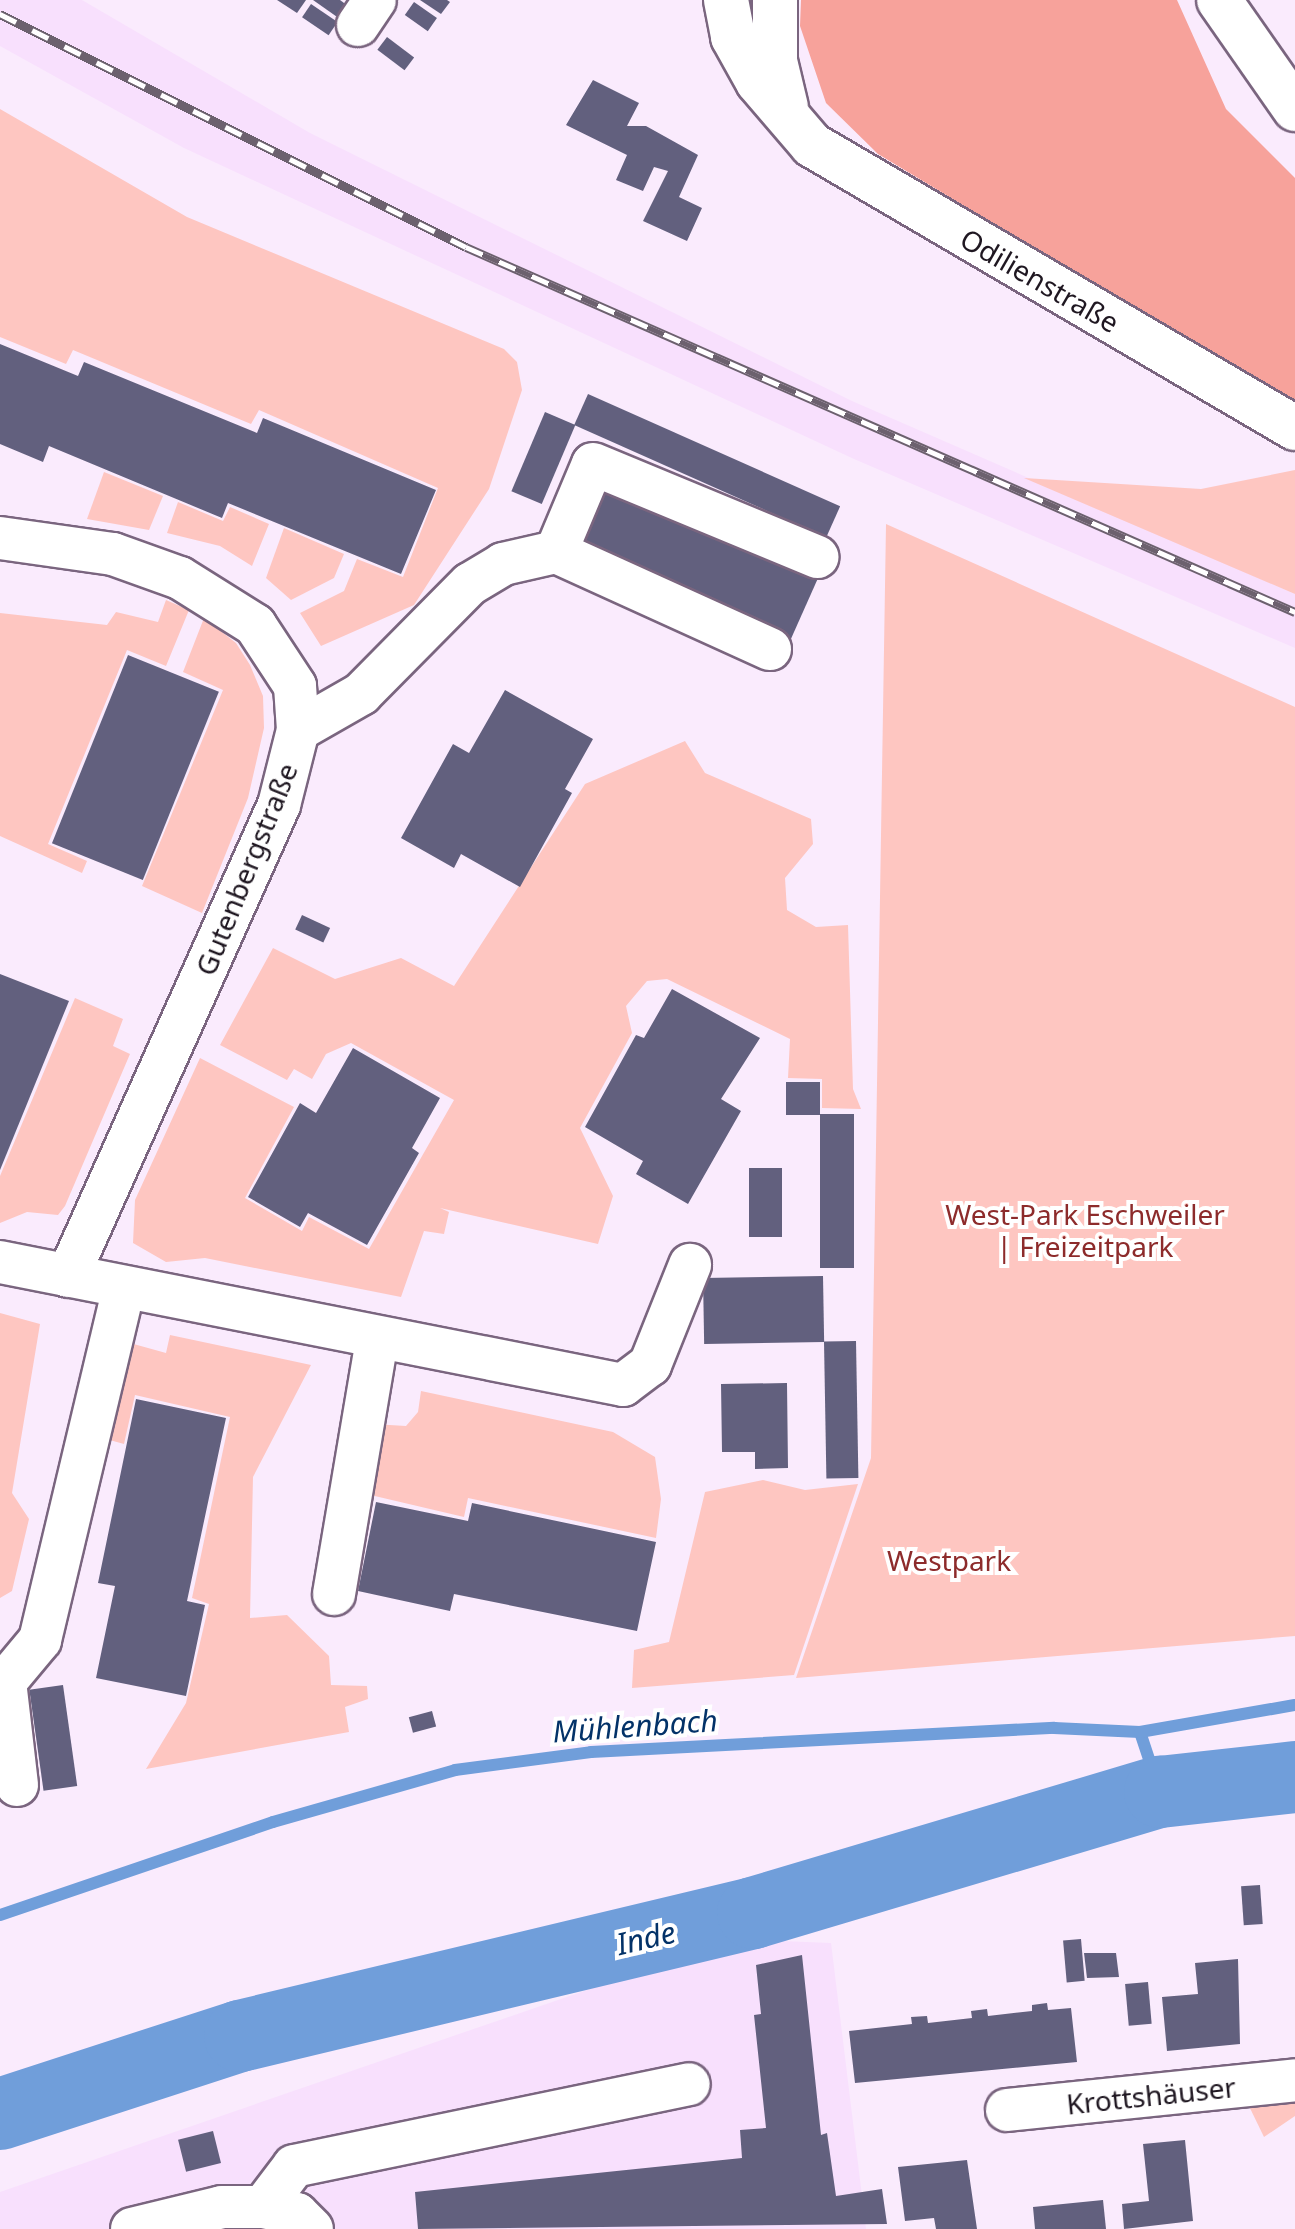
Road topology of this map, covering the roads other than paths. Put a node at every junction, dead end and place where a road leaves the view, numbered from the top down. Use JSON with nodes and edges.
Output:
{"nodes":[{"id":1,"x":726,"y":0,"type":"edge"},
{"id":2,"x":775,"y":0,"type":"edge"},
{"id":3,"x":1219,"y":0,"type":"edge"},
{"id":4,"x":1295,"y":109,"type":"edge"},
{"id":5,"x":790,"y":124,"type":"junction"},
{"id":6,"x":1295,"y":428,"type":"edge"},
{"id":7,"x":0,"y":538,"type":"edge"},
{"id":8,"x":556,"y":552,"type":"junction"},
{"id":9,"x":817,"y":557,"type":"dead end"},
{"id":10,"x":770,"y":649,"type":"dead end"},
{"id":11,"x":298,"y":730,"type":"junction"},
{"id":12,"x":0,"y":1262,"type":"edge"},
{"id":13,"x":690,"y":1265,"type":"dead end"},
{"id":14,"x":68,"y":1276,"type":"junction"},
{"id":15,"x":124,"y":1288,"type":"junction"},
{"id":16,"x":377,"y":1339,"type":"junction"},
{"id":17,"x":334,"y":1594,"type":"dead end"},
{"id":18,"x":14,"y":1656,"type":"edge"},
{"id":19,"x":17,"y":1785,"type":"dead end"},
{"id":20,"x":1295,"y":2080,"type":"edge"},
{"id":21,"x":689,"y":2084,"type":"dead end"},
{"id":22,"x":1007,"y":2110,"type":"dead end"},
{"id":23,"x":263,"y":2207,"type":"junction"},
{"id":24,"x":132,"y":2229,"type":"edge"},
{"id":25,"x":312,"y":2229,"type":"edge"}],
"edges":[{"from":1,"to":5,"type":"main road","name":"Odilienstraße"},
{"from":2,"to":5,"type":"main road"},
{"from":3,"to":4,"type":"main road"},
{"from":5,"to":6,"type":"main road","name":"Odilienstraße"},
{"from":7,"to":11,"type":"street","name":"Gutenbergstraße"},
{"from":8,"to":9,"type":"street"},
{"from":8,"to":10,"type":"street"},
{"from":8,"to":11,"type":"street"},
{"from":11,"to":14,"type":"street","name":"Gutenbergstraße"},
{"from":12,"to":14,"type":"street"},
{"from":13,"to":16,"type":"street"},
{"from":14,"to":15,"type":"street"},
{"from":15,"to":16,"type":"street"},
{"from":15,"to":18,"type":"street"},
{"from":16,"to":17,"type":"street"},
{"from":18,"to":19,"type":"street"},
{"from":20,"to":22,"type":"street","name":"Krottshäuser"},
{"from":21,"to":23,"type":"street"},
{"from":23,"to":24,"type":"street"},
{"from":23,"to":25,"type":"street"}]}
